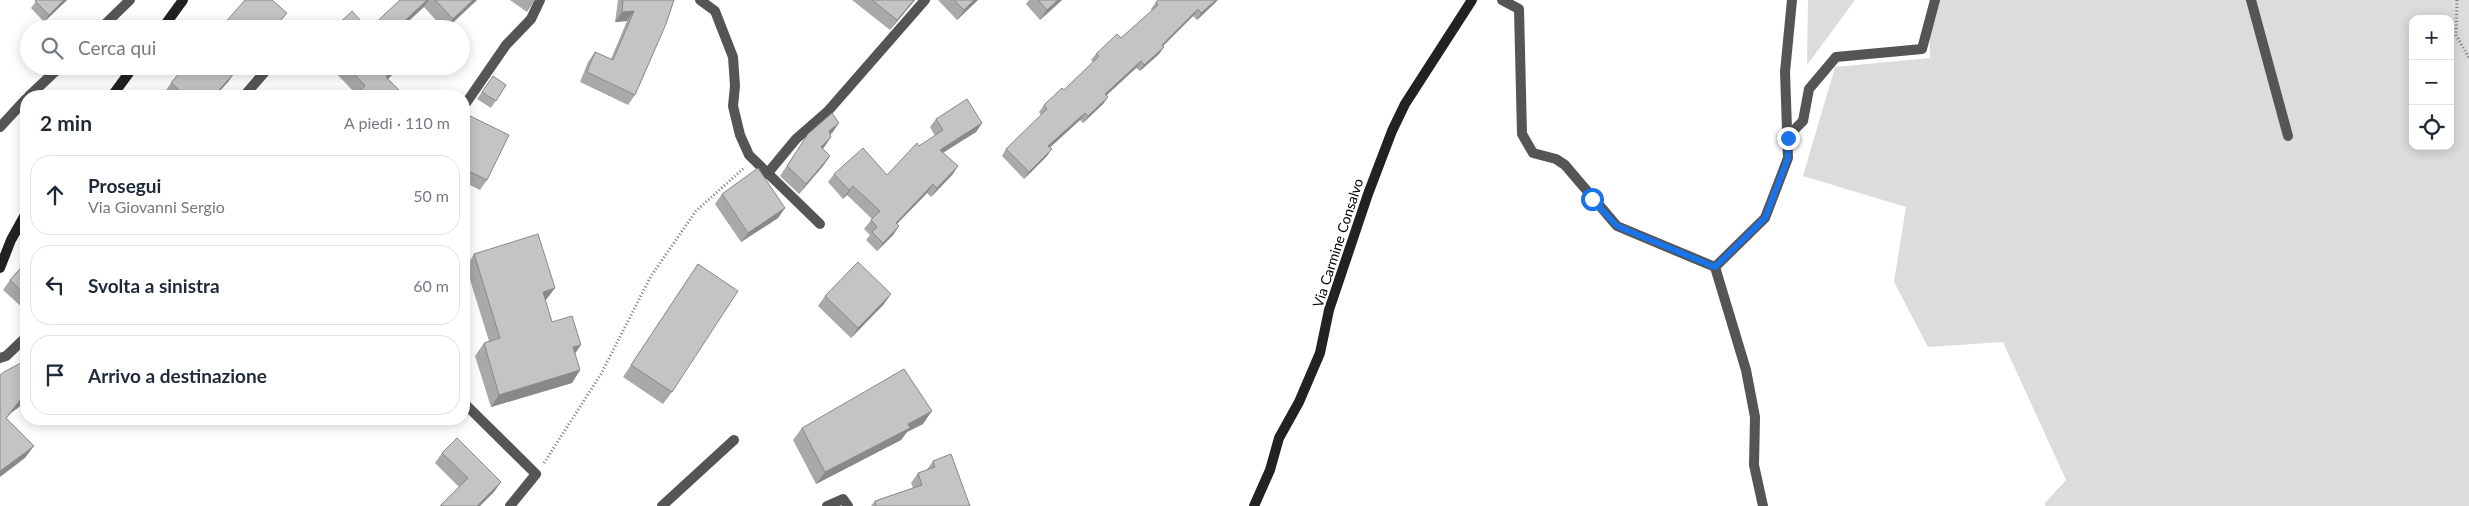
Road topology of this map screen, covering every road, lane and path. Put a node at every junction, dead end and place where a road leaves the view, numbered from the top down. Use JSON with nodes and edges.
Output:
{"nodes":[{"id":1,"x":130,"y":0,"type":"edge"},
{"id":2,"x":184,"y":0,"type":"edge"},
{"id":3,"x":540,"y":0,"type":"edge"},
{"id":4,"x":700,"y":0,"type":"edge"},
{"id":5,"x":925,"y":0,"type":"edge"},
{"id":6,"x":1472,"y":0,"type":"edge"},
{"id":7,"x":1502,"y":0,"type":"edge"},
{"id":8,"x":1792,"y":0,"type":"edge"},
{"id":9,"x":1935,"y":0,"type":"edge"},
{"id":10,"x":2251,"y":0,"type":"edge"},
{"id":11,"x":2457,"y":0,"type":"edge"},
{"id":12,"x":109,"y":20,"type":"edge"},
{"id":13,"x":169,"y":20,"type":"edge"},
{"id":14,"x":2469,"y":58,"type":"edge"},
{"id":15,"x":51,"y":75,"type":"edge"},
{"id":16,"x":127,"y":75,"type":"edge"},
{"id":17,"x":262,"y":75,"type":"edge"},
{"id":18,"x":35,"y":90,"type":"edge"},
{"id":19,"x":116,"y":90,"type":"edge"},
{"id":20,"x":249,"y":90,"type":"edge"},
{"id":21,"x":470,"y":97,"type":"edge"},
{"id":22,"x":20,"y":105,"type":"edge"},
{"id":23,"x":0,"y":127,"type":"edge"},
{"id":24,"x":2288,"y":136,"type":"dead end"},
{"id":25,"x":1788,"y":138,"type":"junction"},
{"id":26,"x":754,"y":160,"type":"junction"},
{"id":27,"x":767,"y":174,"type":"junction"},
{"id":28,"x":20,"y":224,"type":"edge"},
{"id":29,"x":820,"y":224,"type":"dead end"},
{"id":30,"x":1715,"y":267,"type":"junction"},
{"id":31,"x":0,"y":268,"type":"edge"},
{"id":32,"x":20,"y":343,"type":"edge"},
{"id":33,"x":0,"y":358,"type":"edge"},
{"id":34,"x":470,"y":409,"type":"edge"},
{"id":35,"x":734,"y":440,"type":"dead end"},
{"id":36,"x":536,"y":474,"type":"junction"},
{"id":37,"x":510,"y":506,"type":"edge"},
{"id":38,"x":662,"y":506,"type":"edge"},
{"id":39,"x":827,"y":506,"type":"edge"},
{"id":40,"x":848,"y":506,"type":"edge"},
{"id":41,"x":1254,"y":506,"type":"edge"},
{"id":42,"x":1762,"y":506,"type":"edge"}],
"edges":[{"from":1,"to":12,"type":"street"},
{"from":2,"to":13,"type":"street"},
{"from":3,"to":21,"type":"street"},
{"from":4,"to":26,"type":"street"},
{"from":5,"to":27,"type":"street"},
{"from":6,"to":41,"type":"street","name":"Via Carmine Consalvo"},
{"from":7,"to":30,"type":"street"},
{"from":8,"to":25,"type":"street"},
{"from":9,"to":25,"type":"street"},
{"from":10,"to":24,"type":"street"},
{"from":11,"to":14,"type":"path"},
{"from":15,"to":18,"type":"street"},
{"from":16,"to":19,"type":"street"},
{"from":17,"to":20,"type":"street"},
{"from":22,"to":23,"type":"street"},
{"from":25,"to":30,"type":"street"},
{"from":26,"to":27,"type":"street"},
{"from":26,"to":36,"type":"path"},
{"from":27,"to":29,"type":"street"},
{"from":28,"to":31,"type":"street"},
{"from":30,"to":42,"type":"street"},
{"from":32,"to":33,"type":"street"},
{"from":34,"to":36,"type":"street"},
{"from":35,"to":38,"type":"street"},
{"from":36,"to":37,"type":"street"},
{"from":39,"to":40,"type":"street"}]}
